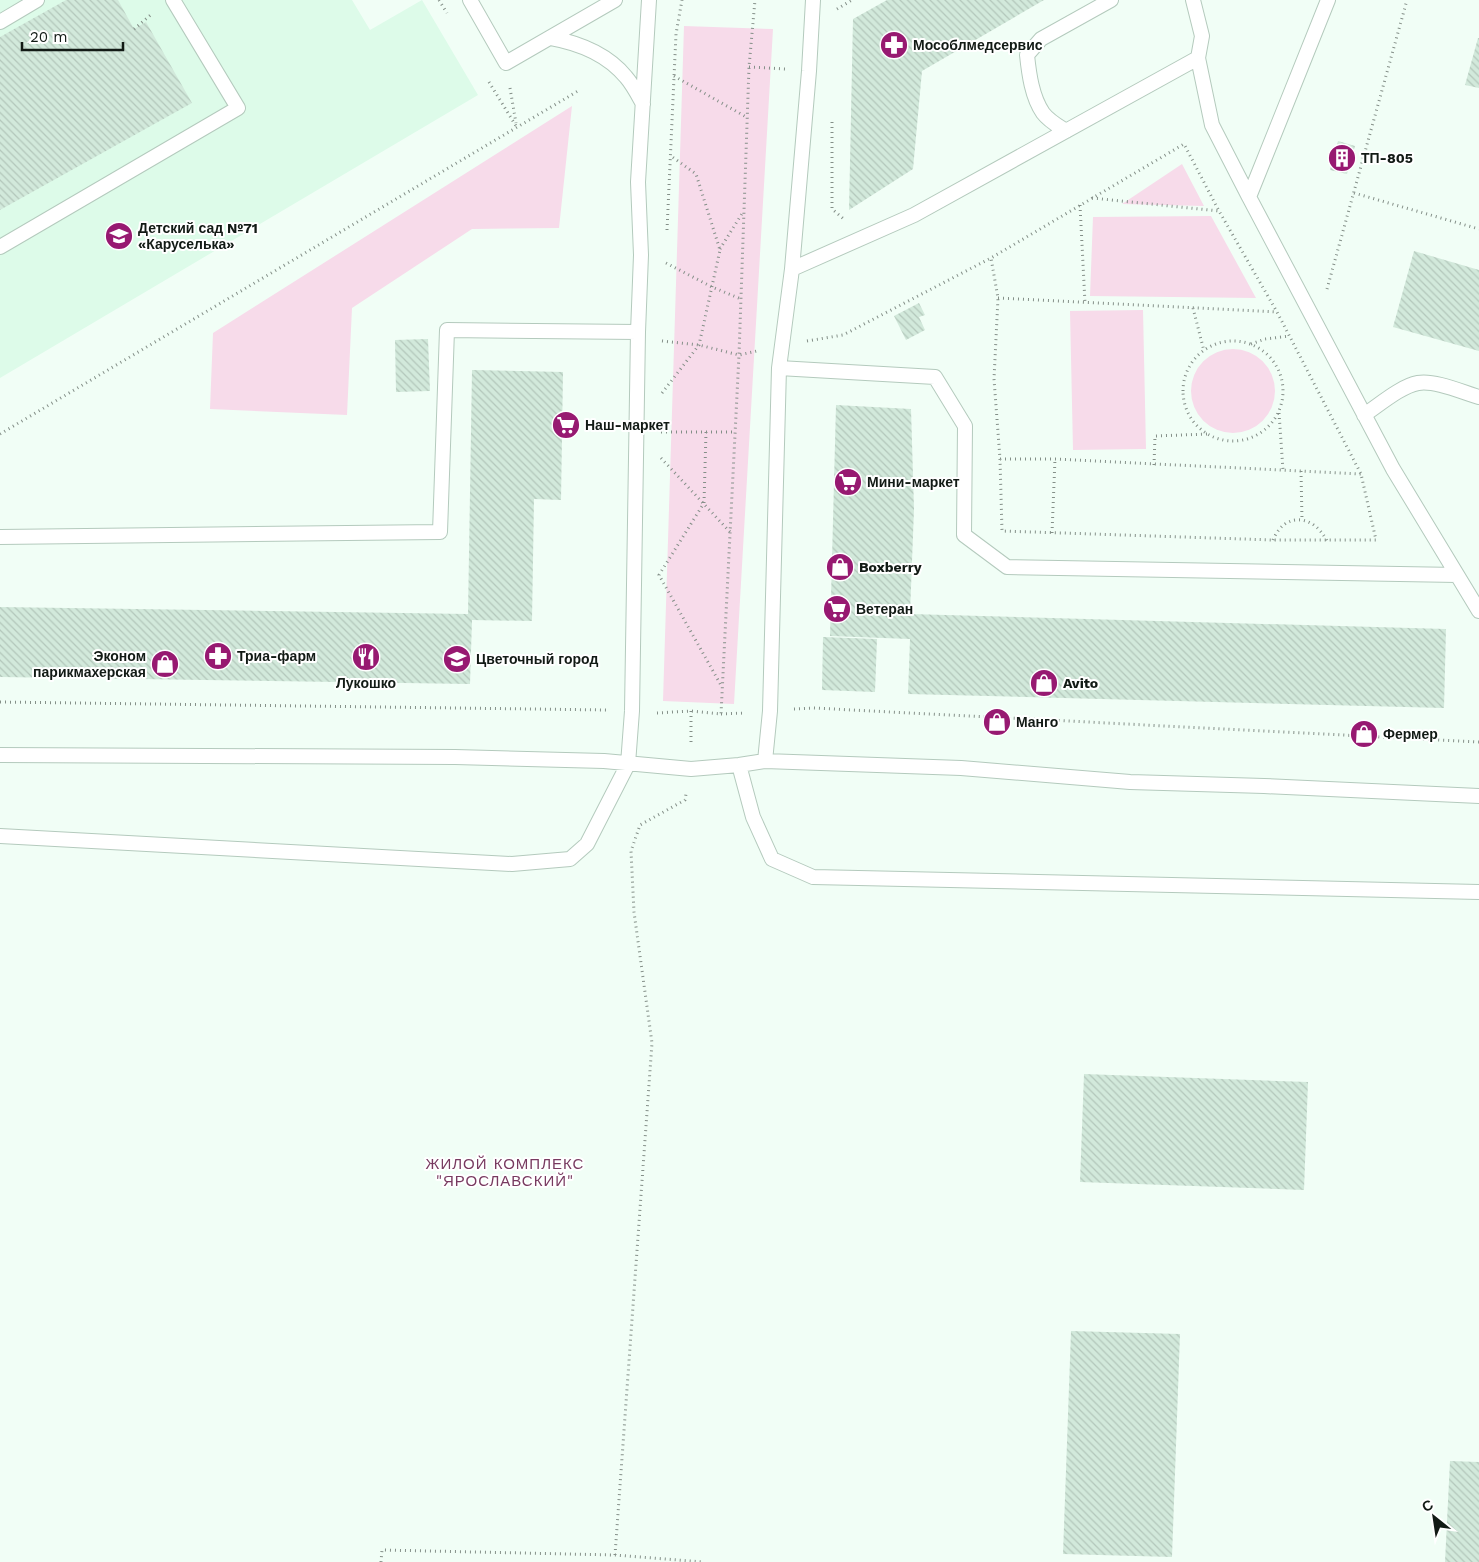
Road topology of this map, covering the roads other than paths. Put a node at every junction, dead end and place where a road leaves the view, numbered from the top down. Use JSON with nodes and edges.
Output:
{"nodes":[{"id":1,"x":38,"y":0,"type":"edge"},
{"id":2,"x":173,"y":0,"type":"edge"},
{"id":3,"x":470,"y":0,"type":"edge"},
{"id":4,"x":615,"y":0,"type":"edge"},
{"id":5,"x":649,"y":0,"type":"edge"},
{"id":6,"x":813,"y":0,"type":"edge"},
{"id":7,"x":1111,"y":0,"type":"edge"},
{"id":8,"x":1193,"y":0,"type":"edge"},
{"id":9,"x":1328,"y":0,"type":"edge"},
{"id":10,"x":0,"y":22,"type":"edge"},
{"id":11,"x":551,"y":38,"type":"junction"},
{"id":12,"x":1198,"y":58,"type":"junction"},
{"id":13,"x":643,"y":104,"type":"junction"},
{"id":14,"x":1066,"y":131,"type":"junction"},
{"id":15,"x":1249,"y":197,"type":"junction"},
{"id":16,"x":0,"y":247,"type":"edge"},
{"id":17,"x":792,"y":268,"type":"junction"},
{"id":18,"x":638,"y":332,"type":"junction"},
{"id":19,"x":779,"y":368,"type":"junction"},
{"id":20,"x":1479,"y":397,"type":"edge"},
{"id":21,"x":1364,"y":415,"type":"junction"},
{"id":22,"x":0,"y":537,"type":"edge"},
{"id":23,"x":1457,"y":575,"type":"junction"},
{"id":24,"x":1479,"y":610,"type":"edge"},
{"id":25,"x":0,"y":755,"type":"edge"},
{"id":26,"x":765,"y":761,"type":"junction"},
{"id":27,"x":628,"y":764,"type":"junction"},
{"id":28,"x":739,"y":765,"type":"junction"},
{"id":29,"x":1479,"y":796,"type":"edge"},
{"id":30,"x":0,"y":836,"type":"edge"},
{"id":31,"x":1479,"y":892,"type":"edge"}],
"edges":[{"from":1,"to":10,"type":"lane"},
{"from":2,"to":16,"type":"lane"},
{"from":3,"to":11,"type":"lane"},
{"from":4,"to":11,"type":"lane"},
{"from":5,"to":13,"type":"lane"},
{"from":6,"to":17,"type":"lane"},
{"from":7,"to":14,"type":"lane"},
{"from":8,"to":12,"type":"lane"},
{"from":9,"to":15,"type":"lane"},
{"from":11,"to":13,"type":"lane"},
{"from":12,"to":14,"type":"lane"},
{"from":12,"to":15,"type":"lane"},
{"from":13,"to":18,"type":"lane"},
{"from":14,"to":17,"type":"lane"},
{"from":15,"to":21,"type":"lane"},
{"from":17,"to":19,"type":"lane"},
{"from":18,"to":22,"type":"lane"},
{"from":18,"to":27,"type":"lane"},
{"from":19,"to":23,"type":"lane"},
{"from":19,"to":26,"type":"lane"},
{"from":20,"to":21,"type":"lane"},
{"from":21,"to":23,"type":"lane"},
{"from":23,"to":24,"type":"lane"},
{"from":25,"to":27,"type":"lane"},
{"from":26,"to":28,"type":"lane"},
{"from":26,"to":29,"type":"lane"},
{"from":27,"to":28,"type":"lane"},
{"from":27,"to":30,"type":"lane"},
{"from":28,"to":31,"type":"lane"}]}
